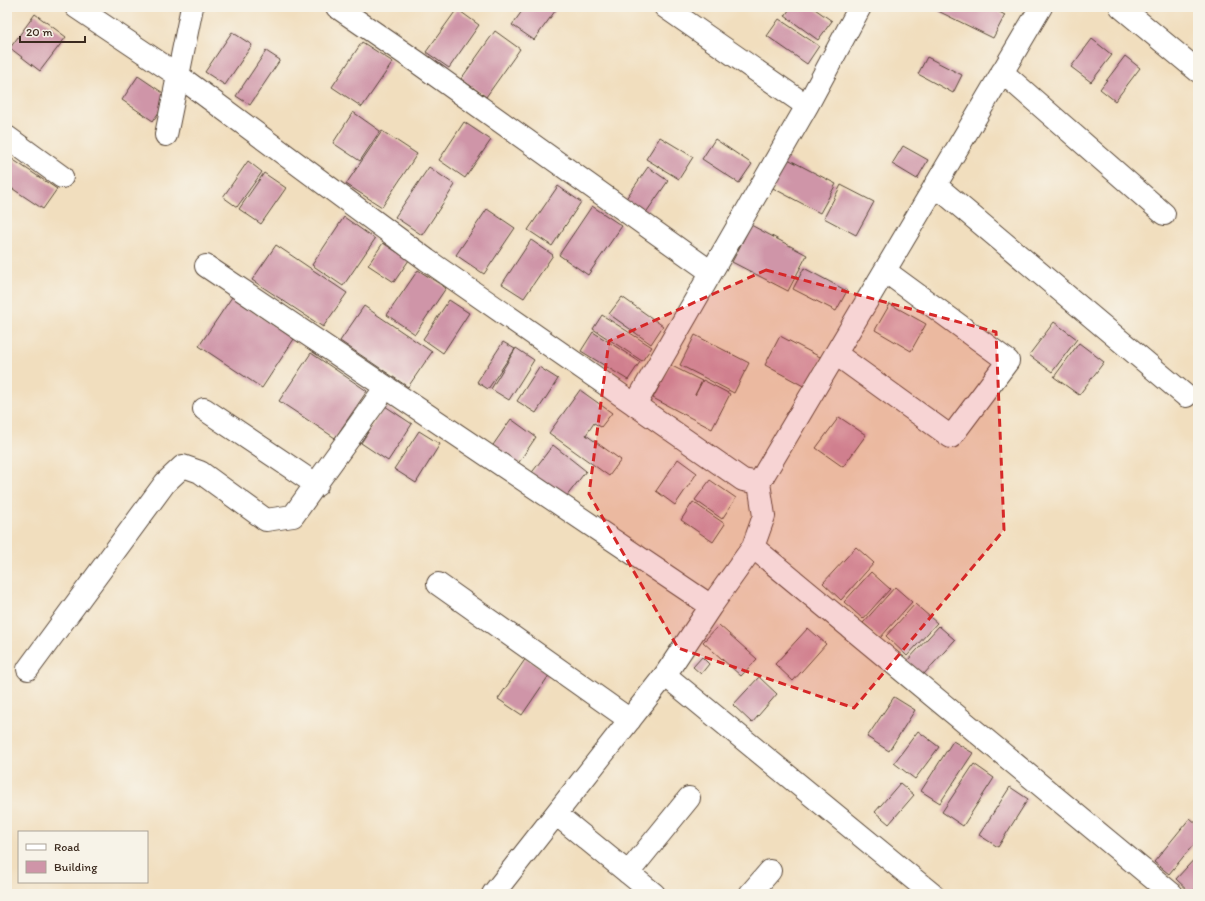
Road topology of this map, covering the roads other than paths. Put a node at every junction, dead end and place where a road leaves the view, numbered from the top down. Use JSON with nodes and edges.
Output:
{"nodes":[{"id":1,"x":76,"y":7,"type":"edge"},
{"id":2,"x":192,"y":7,"type":"edge"},
{"id":3,"x":337,"y":7,"type":"edge"},
{"id":4,"x":665,"y":7,"type":"edge"},
{"id":5,"x":860,"y":7,"type":"edge"},
{"id":6,"x":1041,"y":7,"type":"edge"},
{"id":7,"x":1121,"y":7,"type":"edge"},
{"id":8,"x":1198,"y":71,"type":"edge"},
{"id":9,"x":1002,"y":72,"type":"junction"},
{"id":10,"x":179,"y":76,"type":"junction"},
{"id":11,"x":807,"y":106,"type":"junction"},
{"id":12,"x":166,"y":136,"type":"dead end"},
{"id":13,"x":7,"y":137,"type":"edge"},
{"id":14,"x":62,"y":177,"type":"dead end"},
{"id":15,"x":935,"y":185,"type":"junction"},
{"id":16,"x":1164,"y":214,"type":"dead end"},
{"id":17,"x":206,"y":266,"type":"dead end"},
{"id":18,"x":885,"y":271,"type":"junction"},
{"id":19,"x":711,"y":272,"type":"junction"},
{"id":20,"x":836,"y":354,"type":"junction"},
{"id":21,"x":386,"y":387,"type":"junction"},
{"id":22,"x":1186,"y":396,"type":"dead end"},
{"id":23,"x":635,"y":404,"type":"junction"},
{"id":24,"x":204,"y":409,"type":"dead end"},
{"id":25,"x":759,"y":484,"type":"junction"},
{"id":26,"x":317,"y":485,"type":"junction"},
{"id":27,"x":753,"y":547,"type":"junction"},
{"id":28,"x":438,"y":584,"type":"dead end"},
{"id":29,"x":711,"y":606,"type":"junction"},
{"id":30,"x":28,"y":669,"type":"dead end"},
{"id":31,"x":665,"y":675,"type":"junction"},
{"id":32,"x":630,"y":720,"type":"junction"},
{"id":33,"x":689,"y":798,"type":"dead end"},
{"id":34,"x":556,"y":814,"type":"junction"},
{"id":35,"x":770,"y":871,"type":"dead end"},
{"id":36,"x":628,"y":873,"type":"junction"},
{"id":37,"x":493,"y":894,"type":"edge"},
{"id":38,"x":654,"y":894,"type":"edge"},
{"id":39,"x":750,"y":894,"type":"edge"},
{"id":40,"x":932,"y":894,"type":"edge"},
{"id":41,"x":1172,"y":894,"type":"edge"}],
"edges":[{"from":1,"to":10,"type":"street"},
{"from":2,"to":10,"type":"street"},
{"from":3,"to":19,"type":"street"},
{"from":4,"to":11,"type":"street"},
{"from":5,"to":11,"type":"street"},
{"from":6,"to":9,"type":"street"},
{"from":7,"to":8,"type":"street"},
{"from":9,"to":15,"type":"street"},
{"from":9,"to":16,"type":"street"},
{"from":10,"to":12,"type":"street"},
{"from":10,"to":23,"type":"street"},
{"from":11,"to":19,"type":"street"},
{"from":13,"to":14,"type":"street"},
{"from":15,"to":18,"type":"street"},
{"from":15,"to":22,"type":"street"},
{"from":17,"to":21,"type":"street"},
{"from":18,"to":20,"type":"street"},
{"from":18,"to":20,"type":"street"},
{"from":19,"to":23,"type":"street"},
{"from":20,"to":25,"type":"street"},
{"from":21,"to":26,"type":"street"},
{"from":21,"to":29,"type":"street"},
{"from":23,"to":25,"type":"street"},
{"from":24,"to":26,"type":"street"},
{"from":25,"to":27,"type":"street"},
{"from":26,"to":30,"type":"street"},
{"from":27,"to":29,"type":"street"},
{"from":27,"to":41,"type":"street"},
{"from":28,"to":32,"type":"street"},
{"from":29,"to":31,"type":"street"},
{"from":31,"to":32,"type":"street"},
{"from":31,"to":40,"type":"street"},
{"from":32,"to":34,"type":"street"},
{"from":33,"to":36,"type":"street"},
{"from":34,"to":36,"type":"street"},
{"from":34,"to":37,"type":"street"},
{"from":35,"to":39,"type":"street"},
{"from":36,"to":38,"type":"street"}]}
